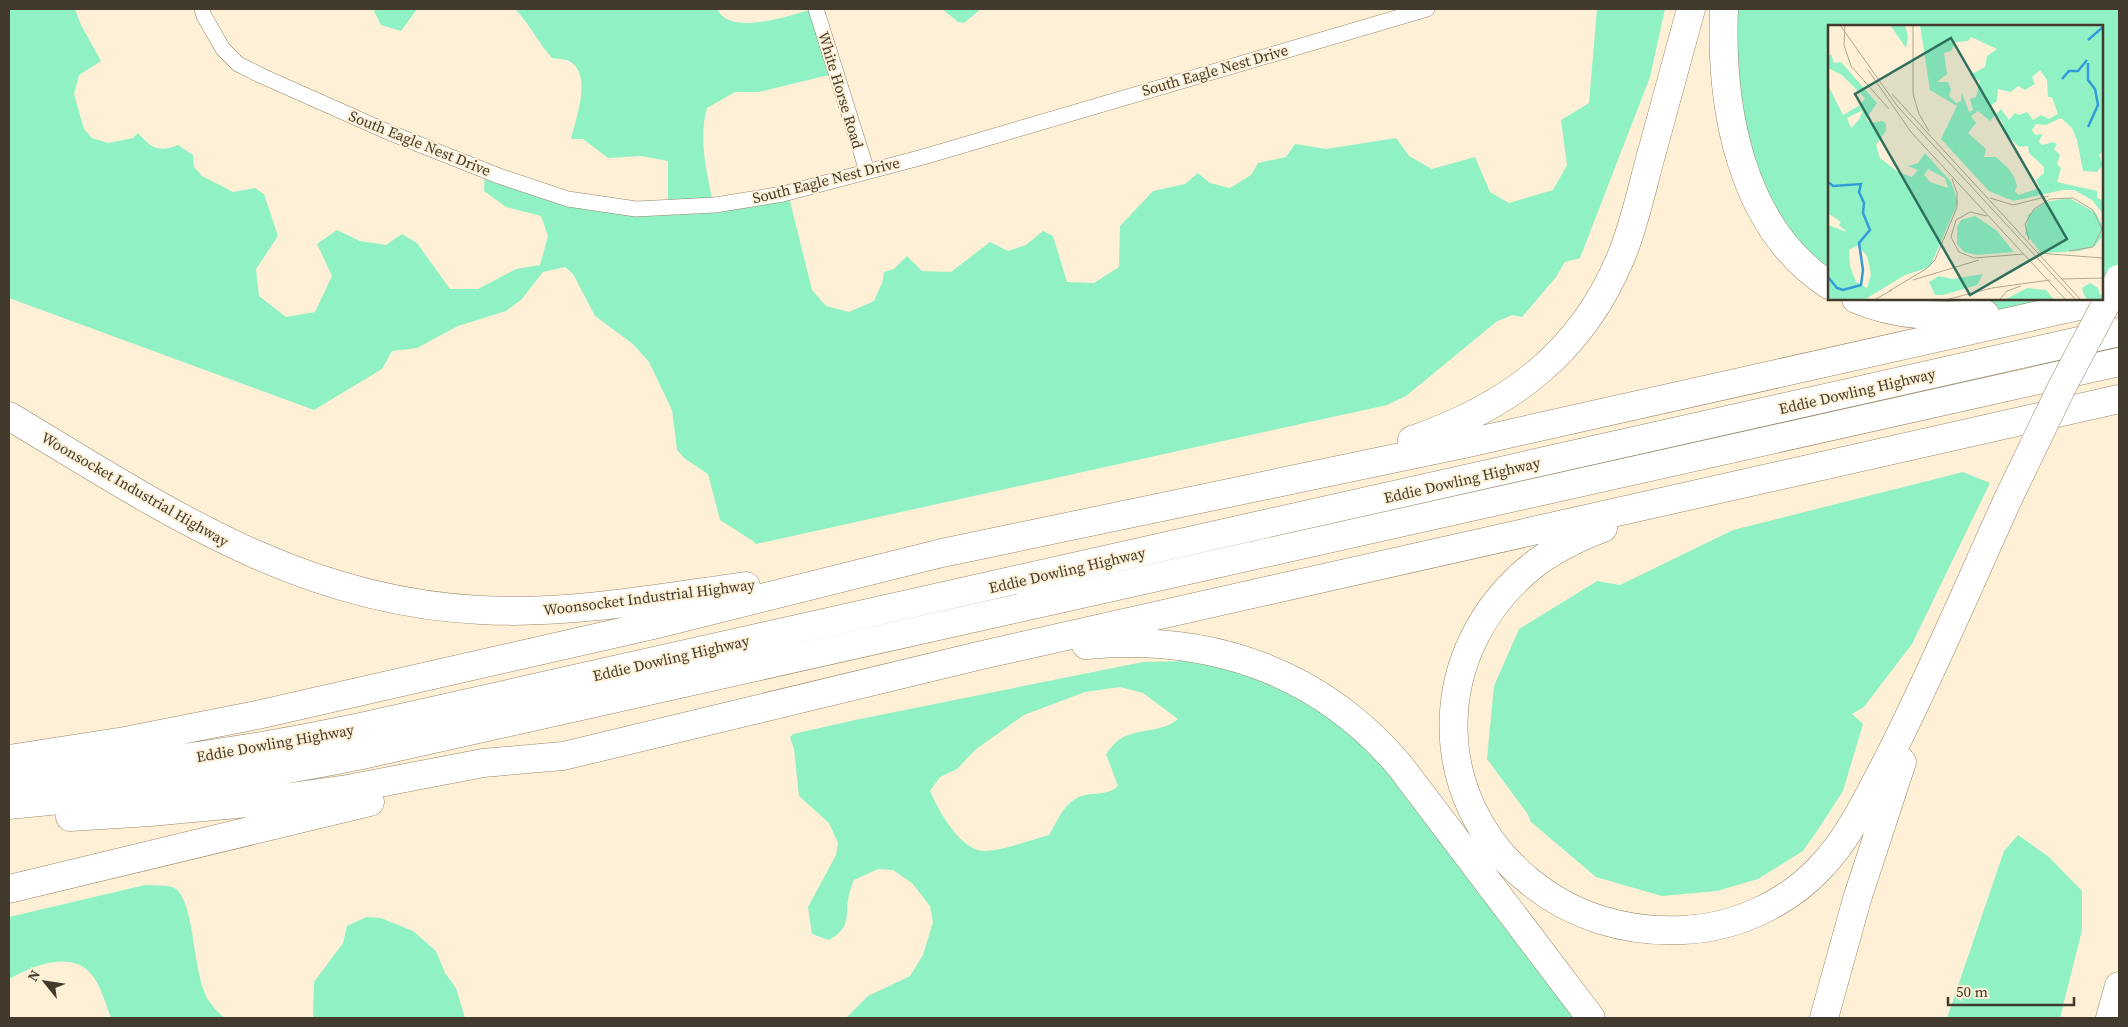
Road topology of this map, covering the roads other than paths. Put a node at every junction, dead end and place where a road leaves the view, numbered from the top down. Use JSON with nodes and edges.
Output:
{"nodes":[{"id":1,"x":202,"y":9,"type":"edge"},
{"id":2,"x":816,"y":9,"type":"edge"},
{"id":3,"x":1427,"y":9,"type":"edge"},
{"id":4,"x":1691,"y":9,"type":"edge"},
{"id":5,"x":1724,"y":9,"type":"edge"},
{"id":6,"x":867,"y":170,"type":"junction"},
{"id":7,"x":2119,"y":279,"type":"edge"},
{"id":8,"x":1828,"y":284,"type":"edge"},
{"id":9,"x":2119,"y":297,"type":"edge"},
{"id":10,"x":1859,"y":300,"type":"edge"},
{"id":11,"x":2081,"y":306,"type":"junction"},
{"id":12,"x":2119,"y":332,"type":"edge"},
{"id":13,"x":2119,"y":362,"type":"edge"},
{"id":14,"x":2119,"y":399,"type":"edge"},
{"id":15,"x":9,"y":416,"type":"edge"},
{"id":16,"x":1738,"y":485,"type":"junction"},
{"id":17,"x":1227,"y":494,"type":"junction"},
{"id":18,"x":2008,"y":499,"type":"junction"},
{"id":19,"x":942,"y":552,"type":"junction"},
{"id":20,"x":982,"y":655,"type":"junction"},
{"id":21,"x":563,"y":756,"type":"junction"},
{"id":22,"x":9,"y":760,"type":"edge"},
{"id":23,"x":9,"y":777,"type":"edge"},
{"id":24,"x":9,"y":805,"type":"edge"},
{"id":25,"x":9,"y":820,"type":"edge"},
{"id":26,"x":9,"y":888,"type":"edge"},
{"id":27,"x":2119,"y":986,"type":"edge"},
{"id":28,"x":1591,"y":1018,"type":"edge"},
{"id":29,"x":1824,"y":1018,"type":"edge"},
{"id":30,"x":2110,"y":1018,"type":"edge"}],
"edges":[{"from":1,"to":6,"type":"street","name":"South Eagle Nest Drive"},
{"from":2,"to":6,"type":"street","name":"White Horse Road"},
{"from":3,"to":6,"type":"street","name":"South Eagle Nest Drive"},
{"from":4,"to":17,"type":"highway"},
{"from":5,"to":8,"type":"highway"},
{"from":7,"to":18,"type":"highway","bridge":true},
{"from":9,"to":11,"type":"highway"},
{"from":10,"to":11,"type":"highway"},
{"from":11,"to":17,"type":"highway"},
{"from":12,"to":23,"type":"highway","name":"Eddie Dowling Highway"},
{"from":13,"to":24,"type":"highway","name":"Eddie Dowling Highway"},
{"from":14,"to":16,"type":"highway"},
{"from":15,"to":19,"type":"highway","name":"Woonsocket Industrial Highway"},
{"from":16,"to":18,"type":"highway"},
{"from":16,"to":20,"type":"highway"},
{"from":17,"to":19,"type":"highway"},
{"from":18,"to":29,"type":"highway"},
{"from":19,"to":22,"type":"highway"},
{"from":20,"to":21,"type":"highway"},
{"from":20,"to":28,"type":"highway"},
{"from":21,"to":25,"type":"highway"},
{"from":21,"to":26,"type":"highway"},
{"from":27,"to":30,"type":"highway"}]}
